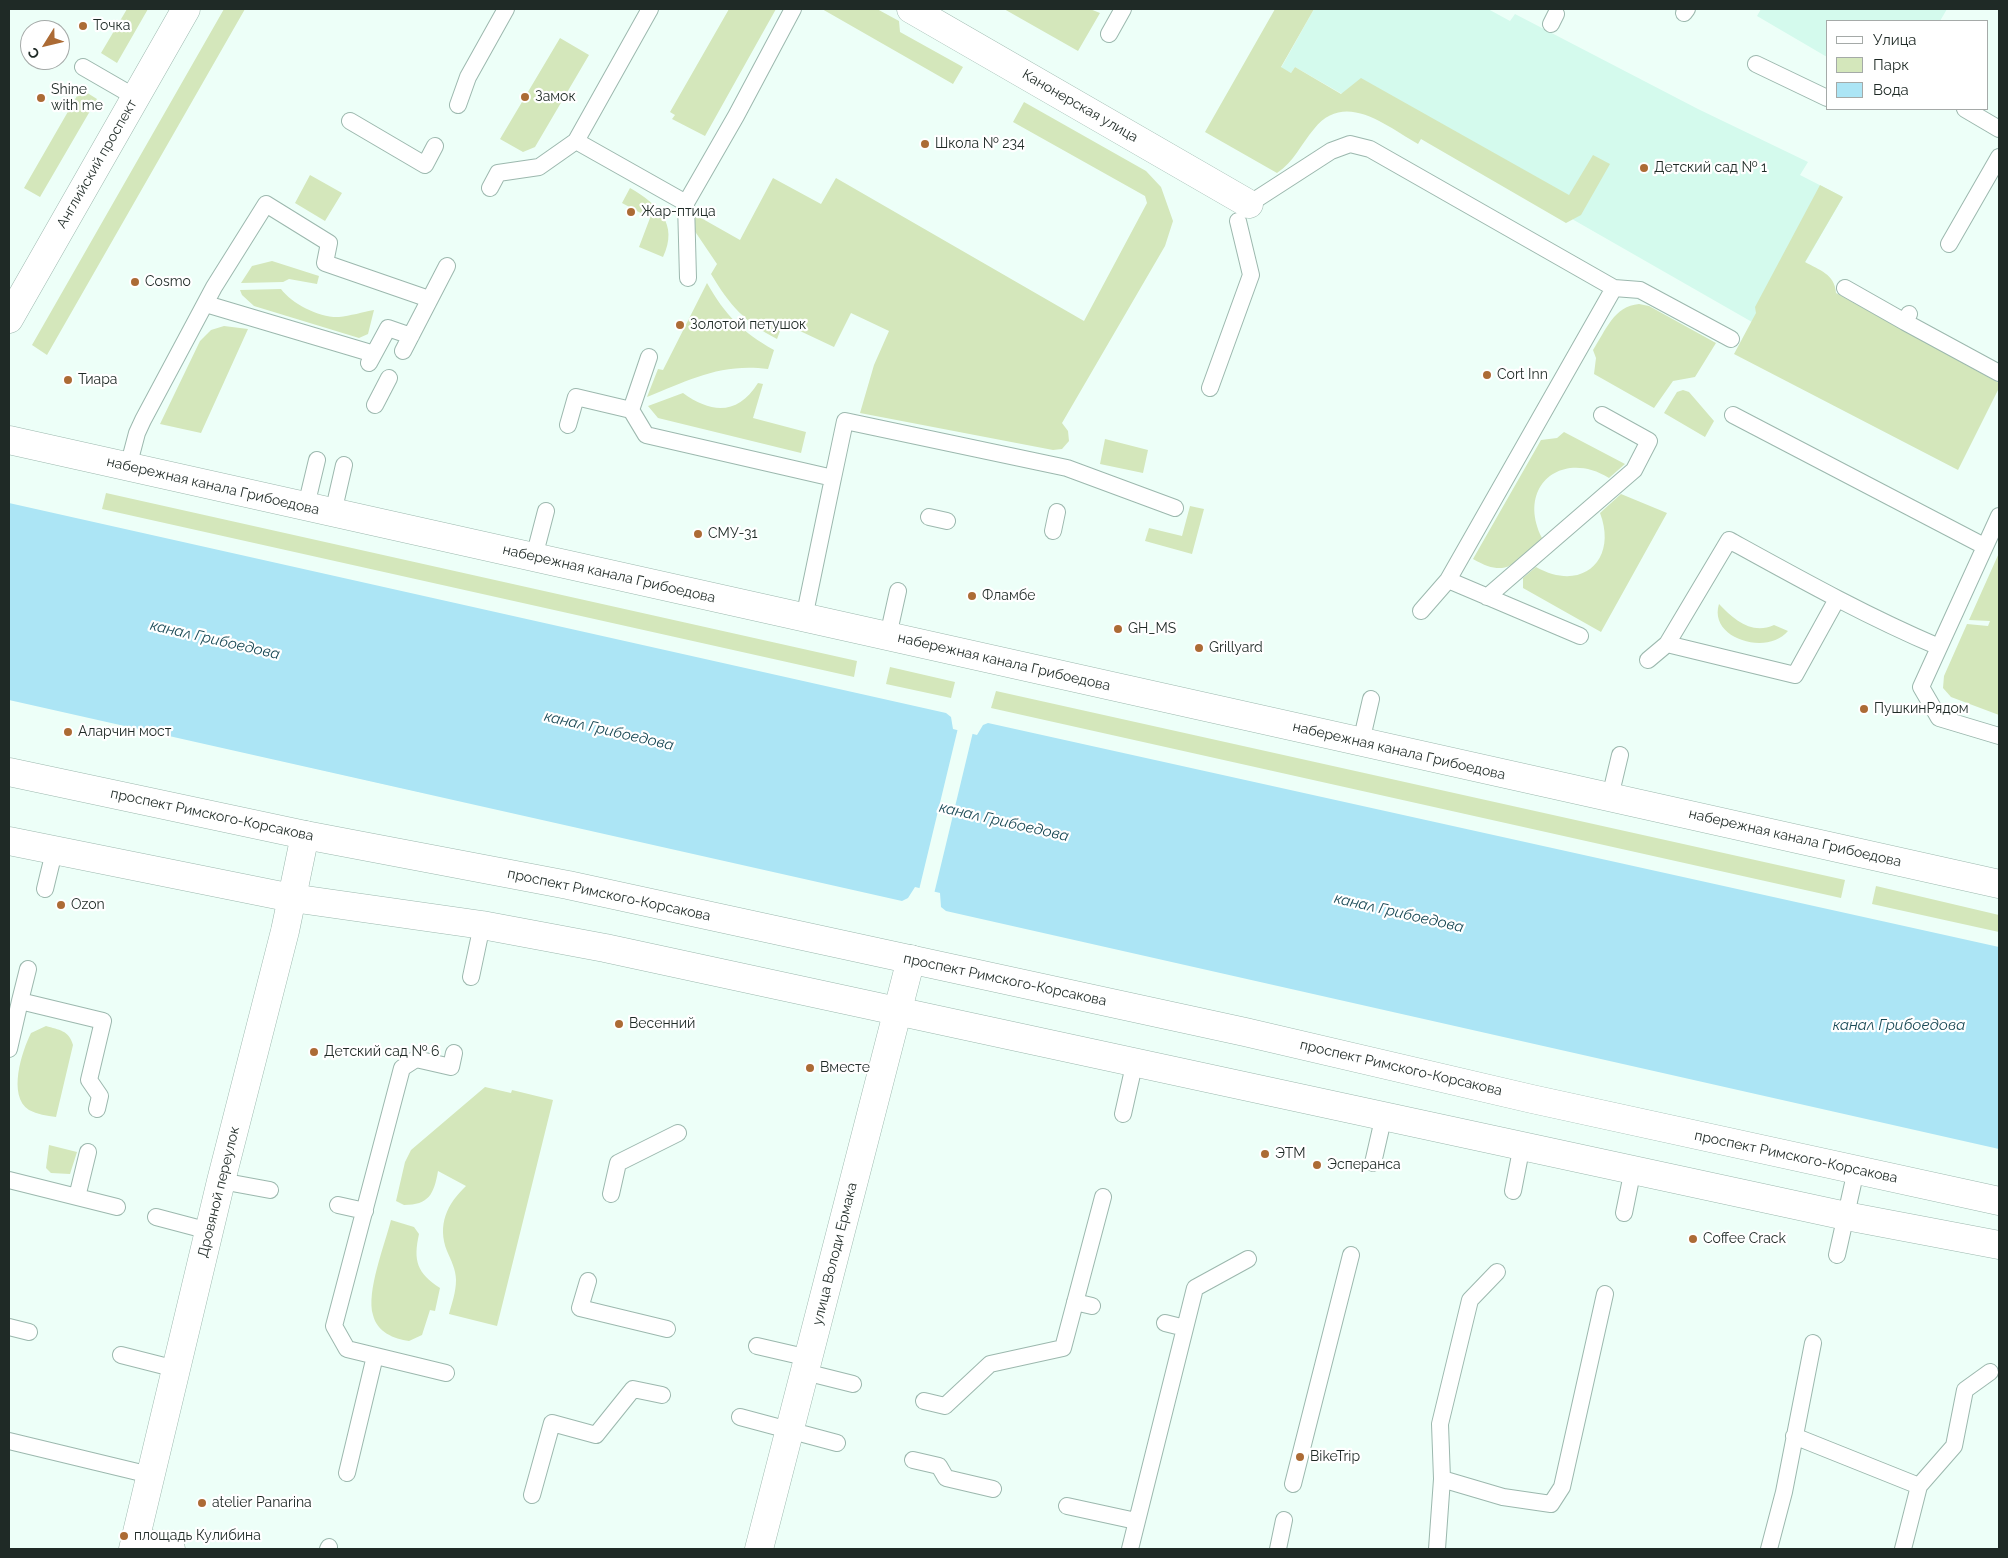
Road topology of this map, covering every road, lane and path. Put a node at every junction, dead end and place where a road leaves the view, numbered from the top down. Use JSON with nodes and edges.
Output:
{"nodes":[{"id":1,"x":186,"y":9,"type":"edge"},
{"id":2,"x":506,"y":9,"type":"edge"},
{"id":3,"x":650,"y":9,"type":"edge"},
{"id":4,"x":793,"y":9,"type":"edge"},
{"id":5,"x":910,"y":9,"type":"edge"},
{"id":6,"x":1123,"y":9,"type":"edge"},
{"id":7,"x":1109,"y":34,"type":"dead end"},
{"id":8,"x":1756,"y":64,"type":"dead end"},
{"id":9,"x":83,"y":67,"type":"dead end"},
{"id":10,"x":135,"y":97,"type":"junction"},
{"id":11,"x":1826,"y":98,"type":"edge"},
{"id":12,"x":458,"y":105,"type":"dead end"},
{"id":13,"x":1966,"y":110,"type":"edge"},
{"id":14,"x":350,"y":121,"type":"dead end"},
{"id":15,"x":1999,"y":129,"type":"edge"},
{"id":16,"x":576,"y":141,"type":"junction"},
{"id":17,"x":435,"y":146,"type":"dead end"},
{"id":18,"x":1999,"y":157,"type":"edge"},
{"id":19,"x":490,"y":188,"type":"dead end"},
{"id":20,"x":686,"y":203,"type":"junction"},
{"id":21,"x":1244,"y":212,"type":"junction"},
{"id":22,"x":1949,"y":244,"type":"dead end"},
{"id":23,"x":447,"y":266,"type":"dead end"},
{"id":24,"x":688,"y":278,"type":"dead end"},
{"id":25,"x":1614,"y":288,"type":"junction"},
{"id":26,"x":1845,"y":288,"type":"dead end"},
{"id":27,"x":429,"y":299,"type":"junction"},
{"id":28,"x":206,"y":304,"type":"junction"},
{"id":29,"x":9,"y":319,"type":"edge"},
{"id":30,"x":411,"y":336,"type":"junction"},
{"id":31,"x":1730,"y":339,"type":"dead end"},
{"id":32,"x":403,"y":351,"type":"dead end"},
{"id":33,"x":649,"y":358,"type":"dead end"},
{"id":34,"x":1999,"y":373,"type":"edge"},
{"id":35,"x":389,"y":378,"type":"dead end"},
{"id":36,"x":1210,"y":388,"type":"dead end"},
{"id":37,"x":375,"y":406,"type":"dead end"},
{"id":38,"x":631,"y":410,"type":"junction"},
{"id":39,"x":1602,"y":415,"type":"dead end"},
{"id":40,"x":1733,"y":415,"type":"dead end"},
{"id":41,"x":568,"y":425,"type":"dead end"},
{"id":42,"x":9,"y":440,"type":"edge"},
{"id":43,"x":317,"y":460,"type":"dead end"},
{"id":44,"x":344,"y":465,"type":"dead end"},
{"id":45,"x":128,"y":467,"type":"junction"},
{"id":46,"x":833,"y":478,"type":"junction"},
{"id":47,"x":306,"y":506,"type":"junction"},
{"id":48,"x":1175,"y":508,"type":"dead end"},
{"id":49,"x":546,"y":511,"type":"dead end"},
{"id":50,"x":1057,"y":512,"type":"dead end"},
{"id":51,"x":333,"y":513,"type":"junction"},
{"id":52,"x":1999,"y":516,"type":"edge"},
{"id":53,"x":929,"y":517,"type":"dead end"},
{"id":54,"x":947,"y":521,"type":"dead end"},
{"id":55,"x":1053,"y":531,"type":"dead end"},
{"id":56,"x":1984,"y":546,"type":"junction"},
{"id":57,"x":534,"y":557,"type":"junction"},
{"id":58,"x":1448,"y":580,"type":"junction"},
{"id":59,"x":898,"y":591,"type":"dead end"},
{"id":60,"x":1487,"y":597,"type":"junction"},
{"id":61,"x":1837,"y":600,"type":"junction"},
{"id":62,"x":1421,"y":611,"type":"dead end"},
{"id":63,"x":804,"y":618,"type":"junction"},
{"id":64,"x":888,"y":636,"type":"junction"},
{"id":65,"x":1580,"y":636,"type":"dead end"},
{"id":66,"x":1667,"y":644,"type":"junction"},
{"id":67,"x":1939,"y":647,"type":"junction"},
{"id":68,"x":1648,"y":660,"type":"dead end"},
{"id":69,"x":1371,"y":699,"type":"dead end"},
{"id":70,"x":1999,"y":736,"type":"edge"},
{"id":71,"x":1361,"y":742,"type":"junction"},
{"id":72,"x":1620,"y":755,"type":"dead end"},
{"id":73,"x":9,"y":772,"type":"edge"},
{"id":74,"x":1610,"y":797,"type":"junction"},
{"id":75,"x":305,"y":835,"type":"junction"},
{"id":76,"x":9,"y":841,"type":"edge"},
{"id":77,"x":54,"y":852,"type":"junction"},
{"id":78,"x":1999,"y":884,"type":"edge"},
{"id":79,"x":45,"y":889,"type":"dead end"},
{"id":80,"x":292,"y":898,"type":"junction"},
{"id":81,"x":482,"y":925,"type":"junction"},
{"id":82,"x":911,"y":959,"type":"junction"},
{"id":83,"x":28,"y":969,"type":"dead end"},
{"id":84,"x":471,"y":977,"type":"dead end"},
{"id":85,"x":20,"y":1001,"type":"junction"},
{"id":86,"x":898,"y":1010,"type":"junction"},
{"id":87,"x":9,"y":1049,"type":"edge"},
{"id":88,"x":454,"y":1052,"type":"dead end"},
{"id":89,"x":1135,"y":1061,"type":"junction"},
{"id":90,"x":97,"y":1108,"type":"dead end"},
{"id":91,"x":1123,"y":1114,"type":"dead end"},
{"id":92,"x":1384,"y":1115,"type":"junction"},
{"id":93,"x":678,"y":1133,"type":"dead end"},
{"id":94,"x":1522,"y":1145,"type":"junction"},
{"id":95,"x":88,"y":1152,"type":"dead end"},
{"id":96,"x":1373,"y":1163,"type":"dead end"},
{"id":97,"x":1633,"y":1170,"type":"junction"},
{"id":98,"x":1856,"y":1170,"type":"junction"},
{"id":99,"x":9,"y":1180,"type":"edge"},
{"id":100,"x":221,"y":1181,"type":"junction"},
{"id":101,"x":270,"y":1190,"type":"dead end"},
{"id":102,"x":1513,"y":1191,"type":"dead end"},
{"id":103,"x":610,"y":1194,"type":"dead end"},
{"id":104,"x":77,"y":1197,"type":"junction"},
{"id":105,"x":1103,"y":1197,"type":"dead end"},
{"id":106,"x":1999,"y":1200,"type":"edge"},
{"id":107,"x":338,"y":1204,"type":"dead end"},
{"id":108,"x":117,"y":1207,"type":"dead end"},
{"id":109,"x":365,"y":1211,"type":"junction"},
{"id":110,"x":1624,"y":1213,"type":"dead end"},
{"id":111,"x":1846,"y":1216,"type":"junction"},
{"id":112,"x":156,"y":1217,"type":"dead end"},
{"id":113,"x":209,"y":1231,"type":"junction"},
{"id":114,"x":1999,"y":1245,"type":"edge"},
{"id":115,"x":1351,"y":1255,"type":"dead end"},
{"id":116,"x":1837,"y":1255,"type":"dead end"},
{"id":117,"x":1248,"y":1259,"type":"dead end"},
{"id":118,"x":1497,"y":1272,"type":"dead end"},
{"id":119,"x":588,"y":1281,"type":"dead end"},
{"id":120,"x":1605,"y":1294,"type":"dead end"},
{"id":121,"x":1075,"y":1302,"type":"junction"},
{"id":122,"x":1092,"y":1306,"type":"dead end"},
{"id":123,"x":1165,"y":1323,"type":"dead end"},
{"id":124,"x":9,"y":1327,"type":"edge"},
{"id":125,"x":1185,"y":1328,"type":"junction"},
{"id":126,"x":668,"y":1329,"type":"dead end"},
{"id":127,"x":29,"y":1332,"type":"dead end"},
{"id":128,"x":1813,"y":1343,"type":"dead end"},
{"id":129,"x":757,"y":1346,"type":"dead end"},
{"id":130,"x":121,"y":1355,"type":"dead end"},
{"id":131,"x":375,"y":1356,"type":"junction"},
{"id":132,"x":807,"y":1365,"type":"junction"},
{"id":133,"x":176,"y":1369,"type":"junction"},
{"id":134,"x":1990,"y":1372,"type":"dead end"},
{"id":135,"x":446,"y":1373,"type":"dead end"},
{"id":136,"x":852,"y":1384,"type":"dead end"},
{"id":137,"x":662,"y":1395,"type":"dead end"},
{"id":138,"x":924,"y":1402,"type":"dead end"},
{"id":139,"x":740,"y":1417,"type":"dead end"},
{"id":140,"x":790,"y":1430,"type":"junction"},
{"id":141,"x":1794,"y":1436,"type":"junction"},
{"id":142,"x":9,"y":1441,"type":"edge"},
{"id":143,"x":837,"y":1443,"type":"dead end"},
{"id":144,"x":914,"y":1460,"type":"dead end"},
{"id":145,"x":346,"y":1473,"type":"dead end"},
{"id":146,"x":150,"y":1475,"type":"junction"},
{"id":147,"x":1442,"y":1479,"type":"junction"},
{"id":148,"x":1293,"y":1484,"type":"dead end"},
{"id":149,"x":1919,"y":1486,"type":"junction"},
{"id":150,"x":993,"y":1489,"type":"dead end"},
{"id":151,"x":532,"y":1496,"type":"dead end"},
{"id":152,"x":1067,"y":1506,"type":"dead end"},
{"id":153,"x":1284,"y":1520,"type":"dead end"},
{"id":154,"x":1136,"y":1521,"type":"junction"},
{"id":155,"x":134,"y":1545,"type":"edge"},
{"id":156,"x":171,"y":1549,"type":"edge"},
{"id":157,"x":759,"y":1549,"type":"edge"},
{"id":158,"x":1130,"y":1549,"type":"edge"},
{"id":159,"x":1278,"y":1549,"type":"edge"},
{"id":160,"x":1437,"y":1549,"type":"edge"},
{"id":161,"x":1769,"y":1549,"type":"edge"},
{"id":162,"x":1903,"y":1549,"type":"edge"}],
"edges":[{"from":1,"to":10,"type":"street","name":"Английский проспект"},
{"from":2,"to":12,"type":"lane"},
{"from":3,"to":16,"type":"lane"},
{"from":4,"to":20,"type":"lane"},
{"from":5,"to":21,"type":"street","name":"Канонерская улица"},
{"from":6,"to":7,"type":"lane"},
{"from":8,"to":11,"type":"lane"},
{"from":9,"to":10,"type":"lane"},
{"from":10,"to":29,"type":"street","name":"Английский проспект"},
{"from":13,"to":15,"type":"lane"},
{"from":14,"to":17,"type":"lane"},
{"from":16,"to":19,"type":"lane"},
{"from":16,"to":20,"type":"lane"},
{"from":18,"to":22,"type":"lane"},
{"from":20,"to":24,"type":"lane"},
{"from":21,"to":25,"type":"lane"},
{"from":21,"to":36,"type":"lane"},
{"from":23,"to":27,"type":"lane"},
{"from":25,"to":31,"type":"lane"},
{"from":25,"to":58,"type":"lane"},
{"from":26,"to":34,"type":"lane"},
{"from":27,"to":28,"type":"lane"},
{"from":27,"to":30,"type":"lane"},
{"from":28,"to":30,"type":"lane"},
{"from":28,"to":45,"type":"lane"},
{"from":30,"to":32,"type":"lane"},
{"from":33,"to":38,"type":"lane"},
{"from":35,"to":37,"type":"lane"},
{"from":38,"to":41,"type":"lane"},
{"from":38,"to":46,"type":"lane"},
{"from":39,"to":60,"type":"lane"},
{"from":40,"to":56,"type":"lane"},
{"from":42,"to":45,"type":"street","name":"набережная канала Грибоедова"},
{"from":43,"to":47,"type":"lane"},
{"from":44,"to":51,"type":"lane"},
{"from":45,"to":47,"type":"street","name":"набережная канала Грибоедова"},
{"from":46,"to":48,"type":"lane"},
{"from":46,"to":63,"type":"lane"},
{"from":47,"to":51,"type":"street","name":"набережная канала Грибоедова"},
{"from":49,"to":57,"type":"lane"},
{"from":50,"to":55,"type":"lane"},
{"from":51,"to":57,"type":"street","name":"набережная канала Грибоедова"},
{"from":52,"to":56,"type":"lane"},
{"from":53,"to":54,"type":"lane"},
{"from":56,"to":67,"type":"lane"},
{"from":57,"to":63,"type":"street","name":"набережная канала Грибоедова"},
{"from":58,"to":60,"type":"lane"},
{"from":58,"to":62,"type":"lane"},
{"from":59,"to":64,"type":"lane"},
{"from":60,"to":65,"type":"lane"},
{"from":61,"to":66,"type":"lane"},
{"from":61,"to":66,"type":"lane"},
{"from":61,"to":67,"type":"lane"},
{"from":63,"to":64,"type":"street","name":"набережная канала Грибоедова"},
{"from":64,"to":71,"type":"street","name":"набережная канала Грибоедова"},
{"from":66,"to":68,"type":"lane"},
{"from":67,"to":70,"type":"lane"},
{"from":69,"to":71,"type":"lane"},
{"from":71,"to":74,"type":"street","name":"набережная канала Грибоедова"},
{"from":72,"to":74,"type":"lane"},
{"from":73,"to":75,"type":"street","name":"проспект Римского-Корсакова"},
{"from":74,"to":78,"type":"street","name":"набережная канала Грибоедова"},
{"from":75,"to":80,"type":"street","name":"Дровяной переулок"},
{"from":75,"to":82,"type":"street","name":"проспект Римского-Корсакова"},
{"from":76,"to":77,"type":"street"},
{"from":77,"to":79,"type":"lane"},
{"from":77,"to":80,"type":"street"},
{"from":80,"to":81,"type":"street"},
{"from":80,"to":100,"type":"street","name":"Дровяной переулок"},
{"from":81,"to":84,"type":"lane"},
{"from":81,"to":86,"type":"street"},
{"from":82,"to":86,"type":"street","name":"улица Володи Ермака"},
{"from":82,"to":98,"type":"street","name":"проспект Римского-Корсакова"},
{"from":83,"to":85,"type":"lane"},
{"from":85,"to":87,"type":"lane"},
{"from":85,"to":90,"type":"lane"},
{"from":86,"to":89,"type":"street"},
{"from":86,"to":132,"type":"street","name":"улица Володи Ермака"},
{"from":88,"to":109,"type":"lane"},
{"from":89,"to":91,"type":"lane"},
{"from":89,"to":92,"type":"street"},
{"from":92,"to":94,"type":"street"},
{"from":92,"to":96,"type":"lane"},
{"from":93,"to":103,"type":"lane"},
{"from":94,"to":97,"type":"street"},
{"from":94,"to":102,"type":"lane"},
{"from":95,"to":104,"type":"lane"},
{"from":97,"to":110,"type":"lane"},
{"from":97,"to":111,"type":"street"},
{"from":98,"to":106,"type":"street","name":"проспект Римского-Корсакова"},
{"from":98,"to":111,"type":"lane"},
{"from":99,"to":104,"type":"lane"},
{"from":100,"to":101,"type":"lane"},
{"from":100,"to":113,"type":"street","name":"Дровяной переулок"},
{"from":104,"to":108,"type":"lane"},
{"from":105,"to":121,"type":"lane"},
{"from":107,"to":109,"type":"lane"},
{"from":109,"to":131,"type":"lane"},
{"from":111,"to":114,"type":"street"},
{"from":111,"to":116,"type":"lane"},
{"from":112,"to":113,"type":"lane"},
{"from":113,"to":133,"type":"street","name":"Дровяной переулок"},
{"from":115,"to":148,"type":"lane"},
{"from":117,"to":125,"type":"lane"},
{"from":118,"to":147,"type":"lane"},
{"from":119,"to":126,"type":"lane"},
{"from":120,"to":147,"type":"lane"},
{"from":121,"to":122,"type":"lane"},
{"from":121,"to":138,"type":"lane"},
{"from":123,"to":125,"type":"lane"},
{"from":124,"to":127,"type":"lane"},
{"from":125,"to":154,"type":"lane"},
{"from":128,"to":141,"type":"lane"},
{"from":129,"to":132,"type":"lane"},
{"from":130,"to":133,"type":"lane"},
{"from":131,"to":135,"type":"lane"},
{"from":131,"to":145,"type":"lane"},
{"from":132,"to":136,"type":"lane"},
{"from":132,"to":140,"type":"street","name":"улица Володи Ермака"},
{"from":133,"to":146,"type":"street","name":"Дровяной переулок"},
{"from":134,"to":149,"type":"lane"},
{"from":137,"to":151,"type":"lane"},
{"from":139,"to":140,"type":"lane"},
{"from":140,"to":143,"type":"lane"},
{"from":140,"to":157,"type":"street","name":"улица Володи Ермака"},
{"from":141,"to":149,"type":"lane"},
{"from":141,"to":161,"type":"lane"},
{"from":142,"to":146,"type":"lane"},
{"from":144,"to":150,"type":"lane"},
{"from":146,"to":155,"type":"street","name":"Дровяной переулок"},
{"from":147,"to":160,"type":"lane"},
{"from":149,"to":162,"type":"lane"},
{"from":152,"to":154,"type":"lane"},
{"from":153,"to":159,"type":"lane"},
{"from":154,"to":158,"type":"lane"},
{"from":155,"to":156,"type":"street"}]}
